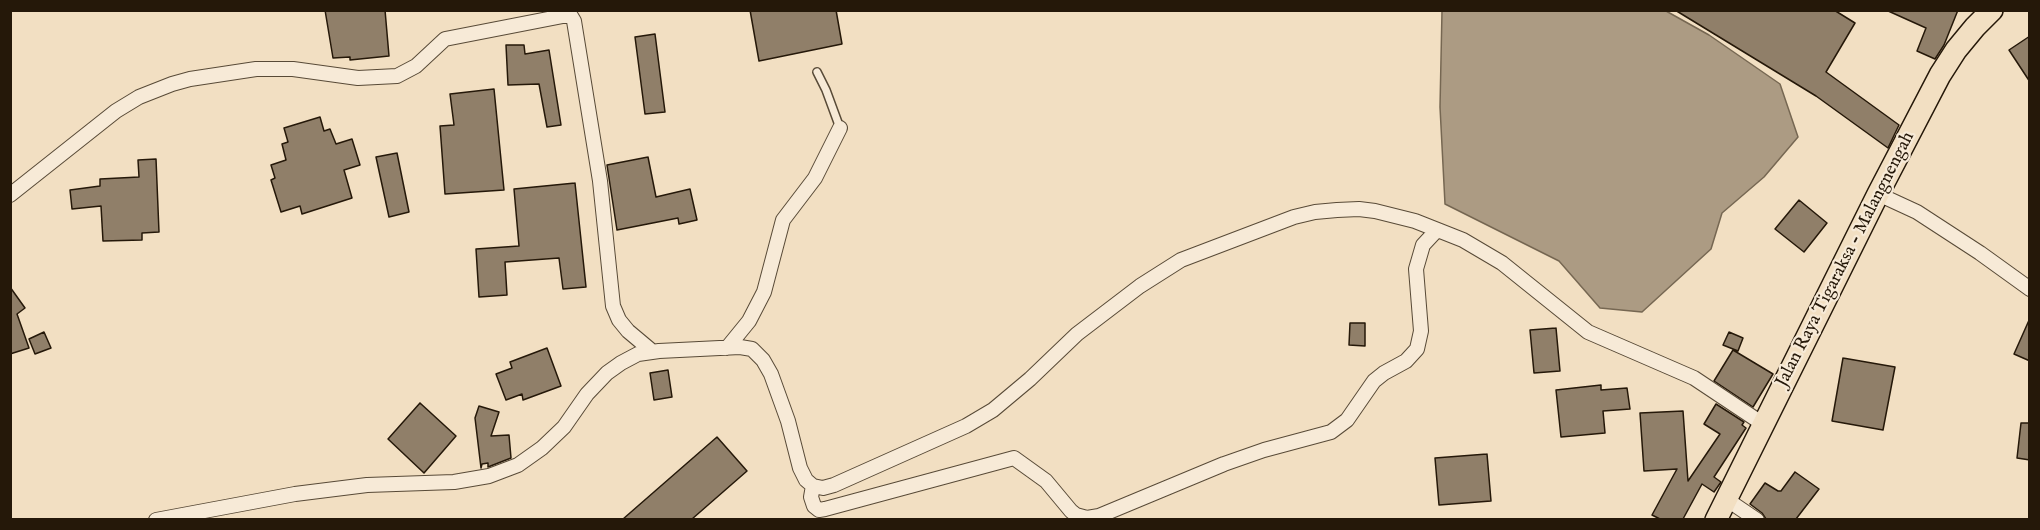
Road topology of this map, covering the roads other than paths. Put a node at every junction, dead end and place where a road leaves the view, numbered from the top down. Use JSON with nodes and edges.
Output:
{"nodes":[{"id":1,"x":1992,"y":10,"type":"edge"},
{"id":2,"x":817,"y":72,"type":"dead end"},
{"id":3,"x":840,"y":128,"type":"joint"},
{"id":4,"x":1878,"y":194,"type":"junction"},
{"id":5,"x":10,"y":195,"type":"edge"},
{"id":6,"x":1437,"y":230,"type":"junction"},
{"id":7,"x":2030,"y":289,"type":"edge"},
{"id":8,"x":727,"y":348,"type":"junction"},
{"id":9,"x":653,"y":352,"type":"junction"},
{"id":10,"x":1763,"y":424,"type":"junction"},
{"id":11,"x":813,"y":486,"type":"junction"},
{"id":12,"x":1726,"y":499,"type":"junction"},
{"id":13,"x":156,"y":519,"type":"edge"},
{"id":14,"x":1716,"y":519,"type":"edge"},
{"id":15,"x":1757,"y":519,"type":"edge"}],
"edges":[{"from":1,"to":4,"type":"main road","name":"Jalan Raya Tigaraksa - Malangnengah"},
{"from":2,"to":3,"type":"lane"},
{"from":3,"to":8,"type":"street"},
{"from":4,"to":7,"type":"street"},
{"from":4,"to":10,"type":"main road","name":"Jalan Raya Tigaraksa - Malangnengah"},
{"from":5,"to":9,"type":"street"},
{"from":6,"to":10,"type":"street"},
{"from":6,"to":11,"type":"street"},
{"from":6,"to":11,"type":"street"},
{"from":8,"to":9,"type":"street"},
{"from":8,"to":11,"type":"street"},
{"from":9,"to":13,"type":"street"},
{"from":10,"to":12,"type":"main road","name":"Jalan Raya Tigaraksa - Malangnengah"},
{"from":12,"to":14,"type":"main road","name":"Jalan Raya Tigaraksa - Malangnengah"},
{"from":12,"to":15,"type":"street"}]}
